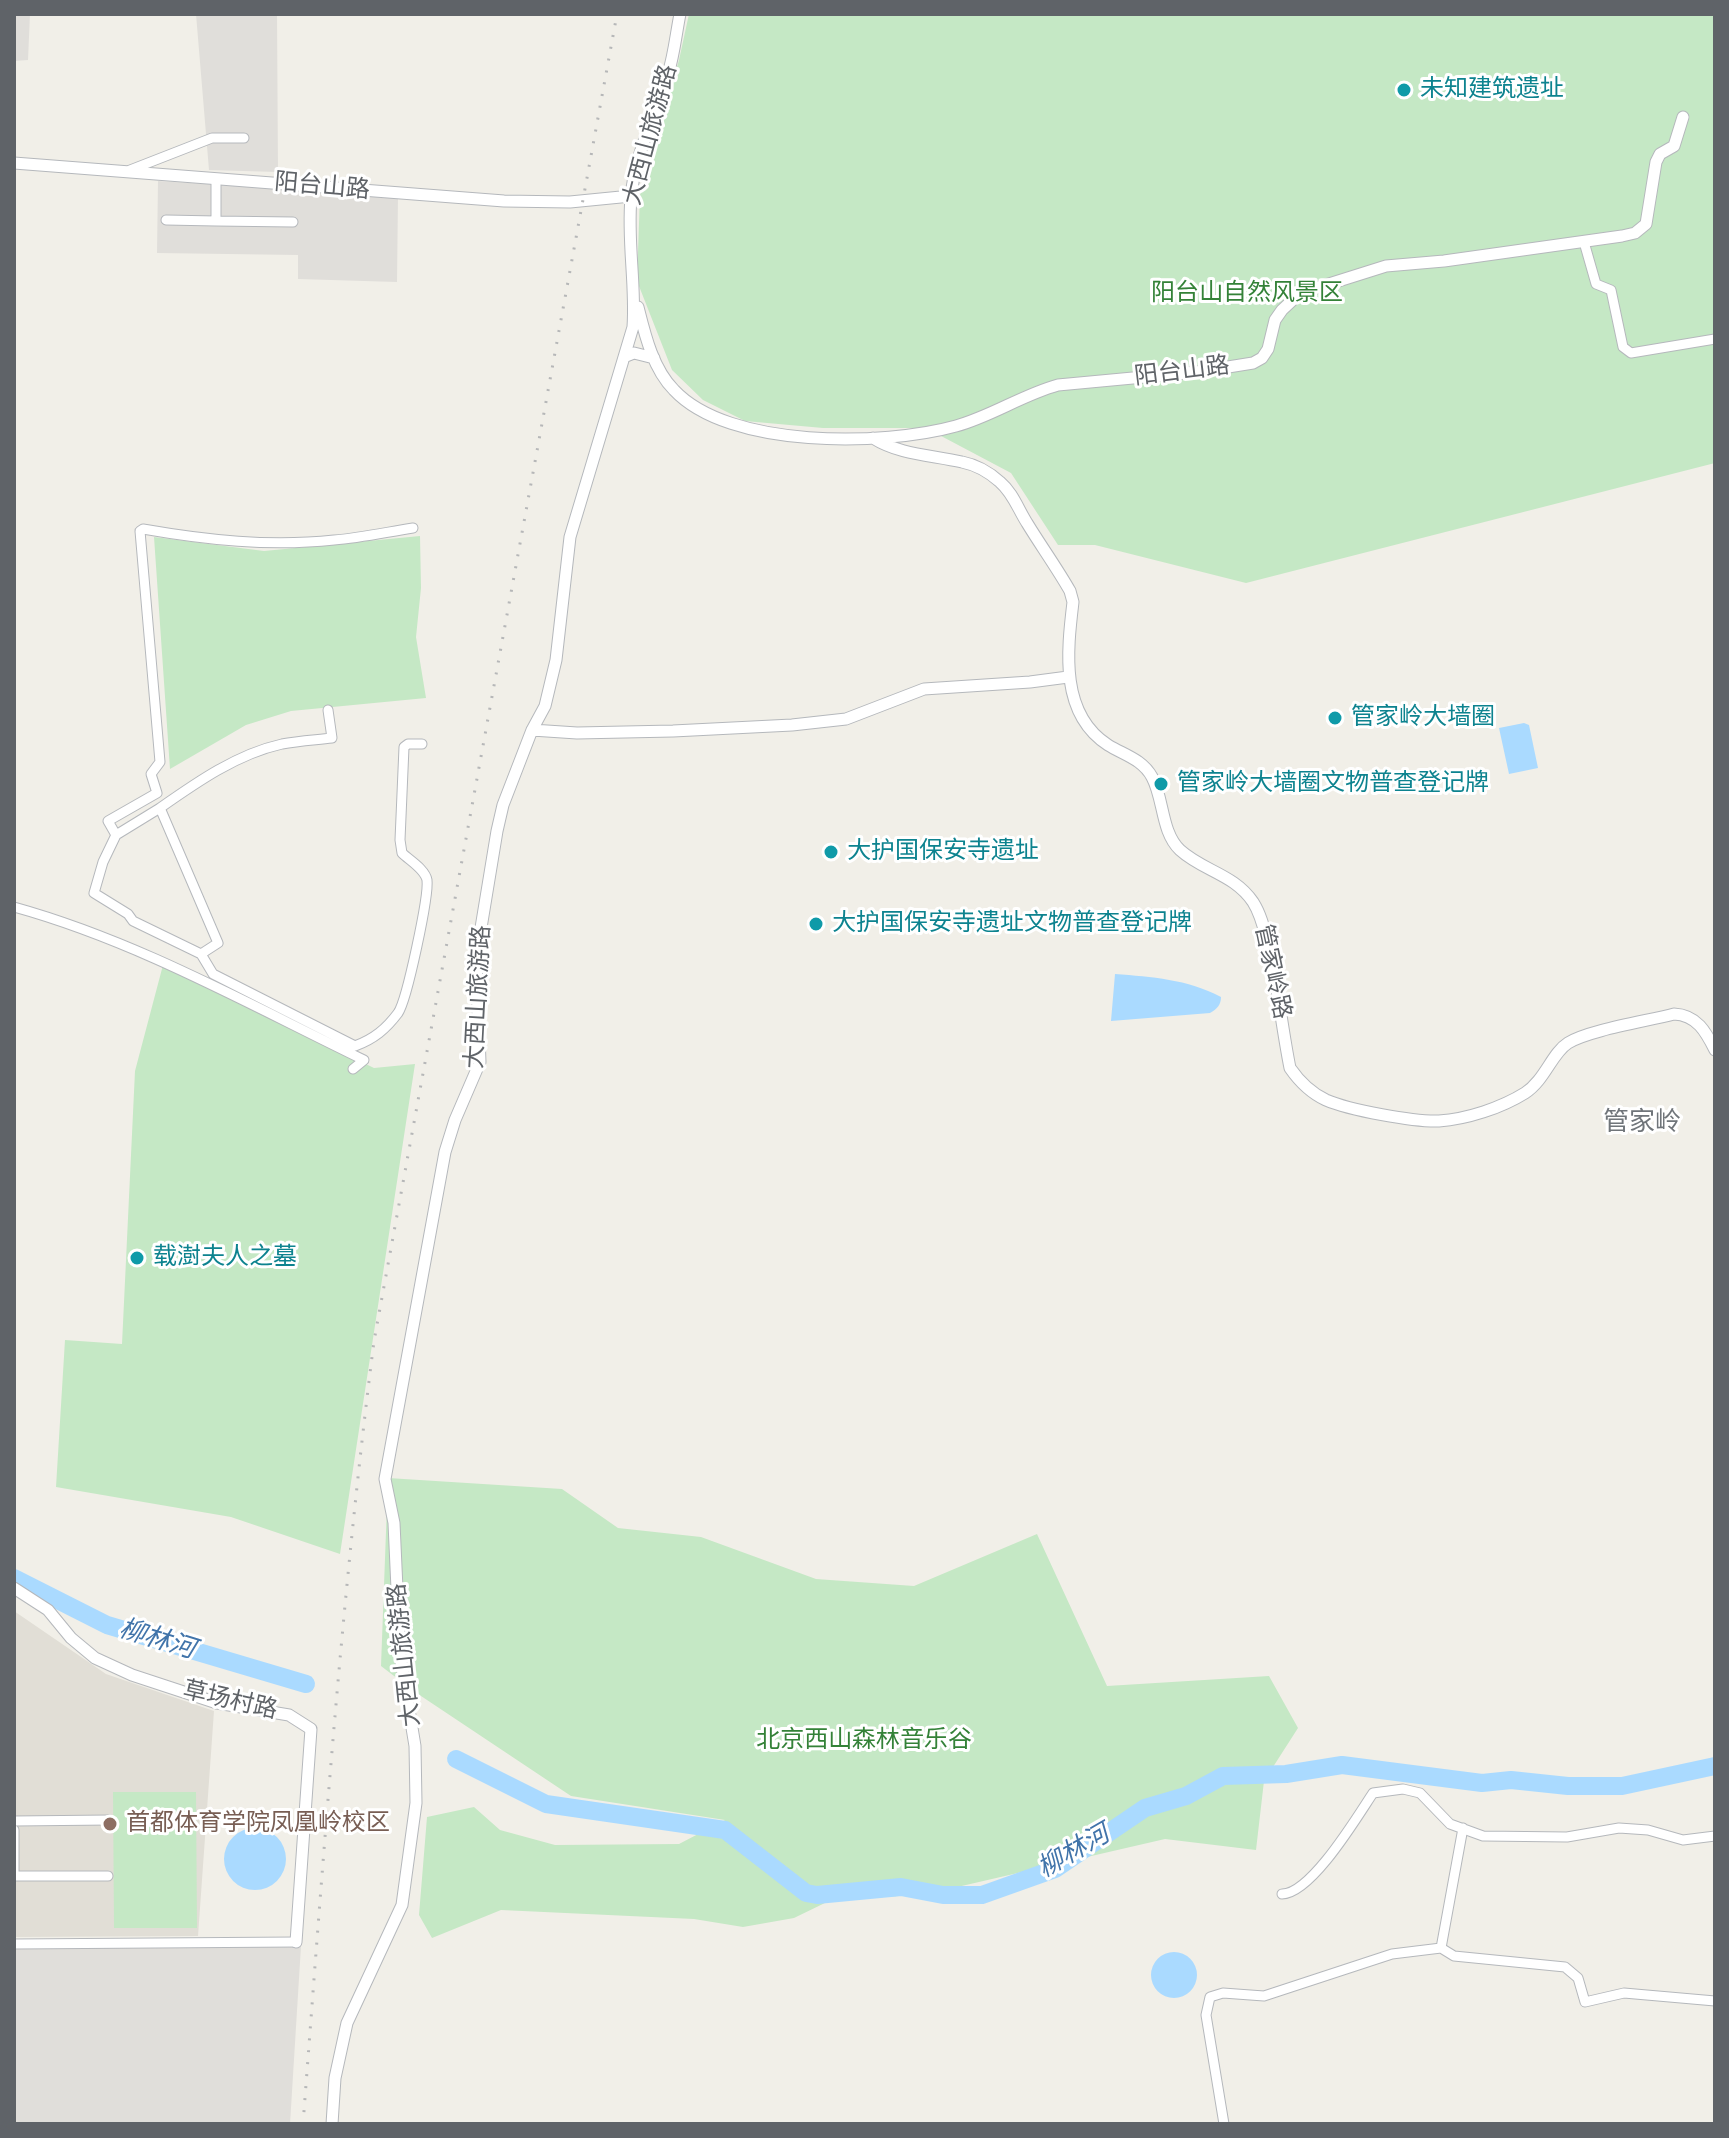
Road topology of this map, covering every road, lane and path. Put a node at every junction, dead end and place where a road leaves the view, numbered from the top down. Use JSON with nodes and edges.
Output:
{"nodes":[{"id":1,"x":680,"y":14,"type":"edge"},
{"id":2,"x":1683,"y":117,"type":"dead end"},
{"id":3,"x":244,"y":138,"type":"dead end"},
{"id":4,"x":14,"y":163,"type":"edge"},
{"id":5,"x":127,"y":172,"type":"junction"},
{"id":6,"x":216,"y":179,"type":"junction"},
{"id":7,"x":631,"y":196,"type":"junction"},
{"id":8,"x":166,"y":220,"type":"dead end"},
{"id":9,"x":216,"y":221,"type":"junction"},
{"id":10,"x":293,"y":222,"type":"dead end"},
{"id":11,"x":1584,"y":242,"type":"junction"},
{"id":12,"x":635,"y":294,"type":"junction"},
{"id":13,"x":1715,"y":339,"type":"edge"},
{"id":14,"x":624,"y":357,"type":"junction"},
{"id":15,"x":654,"y":358,"type":"junction"},
{"id":16,"x":873,"y":438,"type":"junction"},
{"id":17,"x":413,"y":528,"type":"dead end"},
{"id":18,"x":1068,"y":677,"type":"junction"},
{"id":19,"x":328,"y":710,"type":"dead end"},
{"id":20,"x":532,"y":730,"type":"junction"},
{"id":21,"x":422,"y":744,"type":"dead end"},
{"id":22,"x":160,"y":808,"type":"junction"},
{"id":23,"x":116,"y":835,"type":"junction"},
{"id":24,"x":14,"y":907,"type":"edge"},
{"id":25,"x":201,"y":954,"type":"junction"},
{"id":26,"x":1715,"y":1050,"type":"edge"},
{"id":27,"x":353,"y":1069,"type":"dead end"},
{"id":28,"x":14,"y":1588,"type":"edge"},
{"id":29,"x":110,"y":1820,"type":"dead end"},
{"id":30,"x":14,"y":1821,"type":"edge"},
{"id":31,"x":1463,"y":1828,"type":"junction"},
{"id":32,"x":14,"y":1830,"type":"edge"},
{"id":33,"x":1715,"y":1836,"type":"edge"},
{"id":34,"x":14,"y":1876,"type":"edge"},
{"id":35,"x":108,"y":1876,"type":"dead end"},
{"id":36,"x":1282,"y":1894,"type":"dead end"},
{"id":37,"x":296,"y":1942,"type":"joint"},
{"id":38,"x":14,"y":1944,"type":"edge"},
{"id":39,"x":1441,"y":1948,"type":"junction"},
{"id":40,"x":1715,"y":2001,"type":"edge"},
{"id":41,"x":332,"y":2124,"type":"edge"},
{"id":42,"x":1224,"y":2124,"type":"edge"}],
"edges":[{"from":1,"to":7,"type":"street","name":"大西山旅游路"},
{"from":2,"to":11,"type":"street","name":"阳台山路"},
{"from":3,"to":5,"type":"street"},
{"from":4,"to":5,"type":"street","name":"阳台山路"},
{"from":5,"to":6,"type":"street","name":"阳台山路"},
{"from":6,"to":7,"type":"street","name":"阳台山路"},
{"from":6,"to":9,"type":"street"},
{"from":7,"to":12,"type":"street","name":"大西山旅游路"},
{"from":8,"to":9,"type":"street"},
{"from":9,"to":10,"type":"street"},
{"from":11,"to":13,"type":"street"},
{"from":11,"to":16,"type":"street","name":"阳台山路"},
{"from":12,"to":14,"type":"street","name":"大西山旅游路"},
{"from":12,"to":15,"type":"street","name":"阳台山路"},
{"from":14,"to":15,"type":"street"},
{"from":14,"to":20,"type":"street","name":"大西山旅游路"},
{"from":15,"to":16,"type":"street","name":"阳台山路"},
{"from":16,"to":18,"type":"street","name":"管家岭路"},
{"from":17,"to":23,"type":"street"},
{"from":18,"to":20,"type":"street"},
{"from":18,"to":26,"type":"street","name":"管家岭路"},
{"from":19,"to":22,"type":"street"},
{"from":20,"to":41,"type":"street","name":"大西山旅游路"},
{"from":21,"to":25,"type":"street"},
{"from":22,"to":23,"type":"street"},
{"from":22,"to":25,"type":"street"},
{"from":23,"to":25,"type":"street"},
{"from":24,"to":27,"type":"street"},
{"from":28,"to":37,"type":"street","name":"草场村路"},
{"from":29,"to":30,"type":"street"},
{"from":31,"to":33,"type":"street"},
{"from":31,"to":36,"type":"street"},
{"from":31,"to":39,"type":"street"},
{"from":32,"to":34,"type":"street"},
{"from":34,"to":35,"type":"street"},
{"from":37,"to":38,"type":"street"},
{"from":39,"to":40,"type":"street"},
{"from":39,"to":42,"type":"street"}]}
